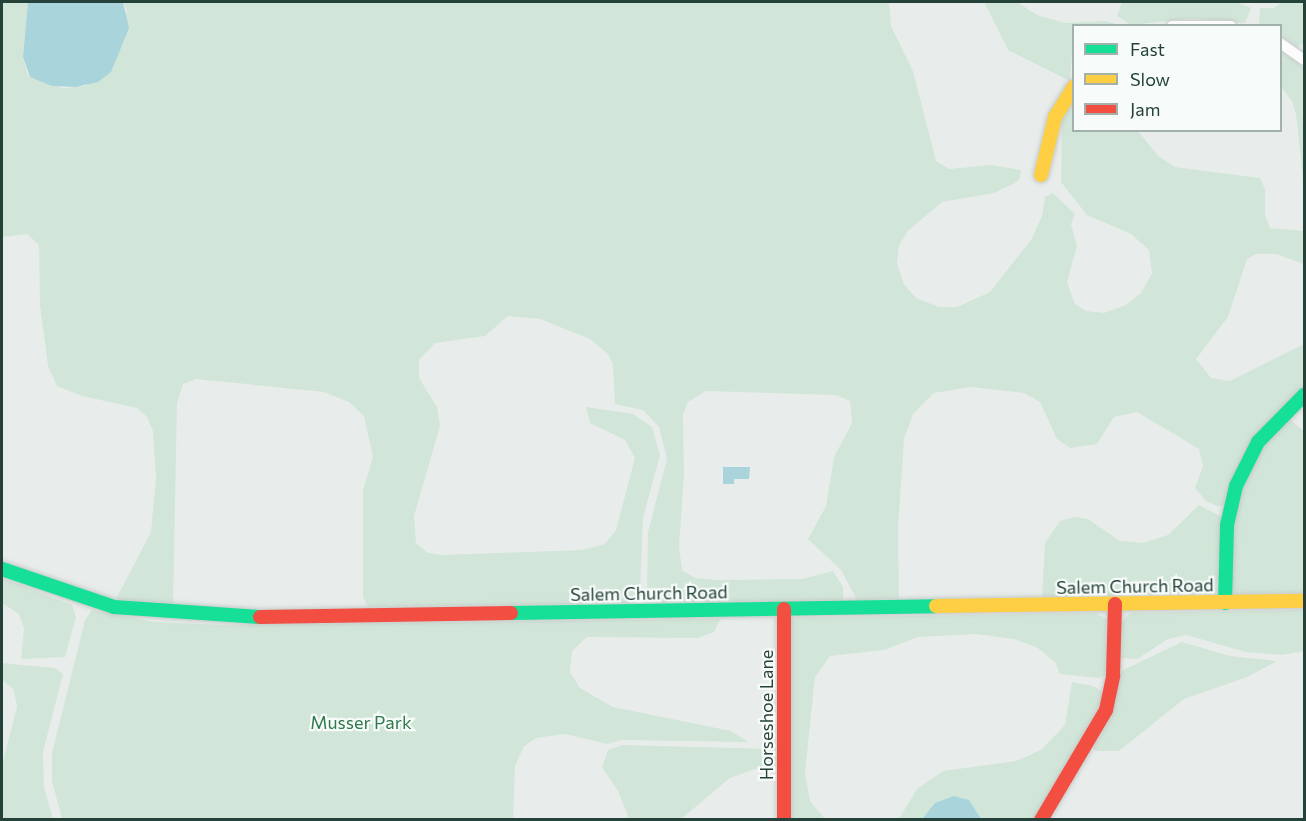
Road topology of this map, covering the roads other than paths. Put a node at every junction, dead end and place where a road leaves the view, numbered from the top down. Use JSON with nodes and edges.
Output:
{"nodes":[{"id":1,"x":1282,"y":44,"type":"edge"},
{"id":2,"x":1305,"y":60,"type":"edge"},
{"id":3,"x":1072,"y":89,"type":"edge"},
{"id":4,"x":1041,"y":175,"type":"dead end"},
{"id":5,"x":1305,"y":395,"type":"edge"},
{"id":6,"x":2,"y":569,"type":"edge"},
{"id":7,"x":1305,"y":601,"type":"edge"},
{"id":8,"x":1225,"y":603,"type":"junction"},
{"id":9,"x":1115,"y":604,"type":"junction"},
{"id":10,"x":784,"y":609,"type":"junction"},
{"id":11,"x":784,"y":819,"type":"edge"},
{"id":12,"x":1041,"y":819,"type":"edge"}],
"edges":[{"from":1,"to":2,"type":"street"},
{"from":3,"to":4,"type":"street"},
{"from":5,"to":8,"type":"street"},
{"from":6,"to":10,"type":"street","name":"Salem Church Road"},
{"from":7,"to":8,"type":"street","name":"Salem Church Road"},
{"from":8,"to":9,"type":"street","name":"Salem Church Road"},
{"from":9,"to":10,"type":"street","name":"Salem Church Road"},
{"from":9,"to":12,"type":"street"},
{"from":10,"to":11,"type":"street","name":"Horseshoe Lane"}]}
